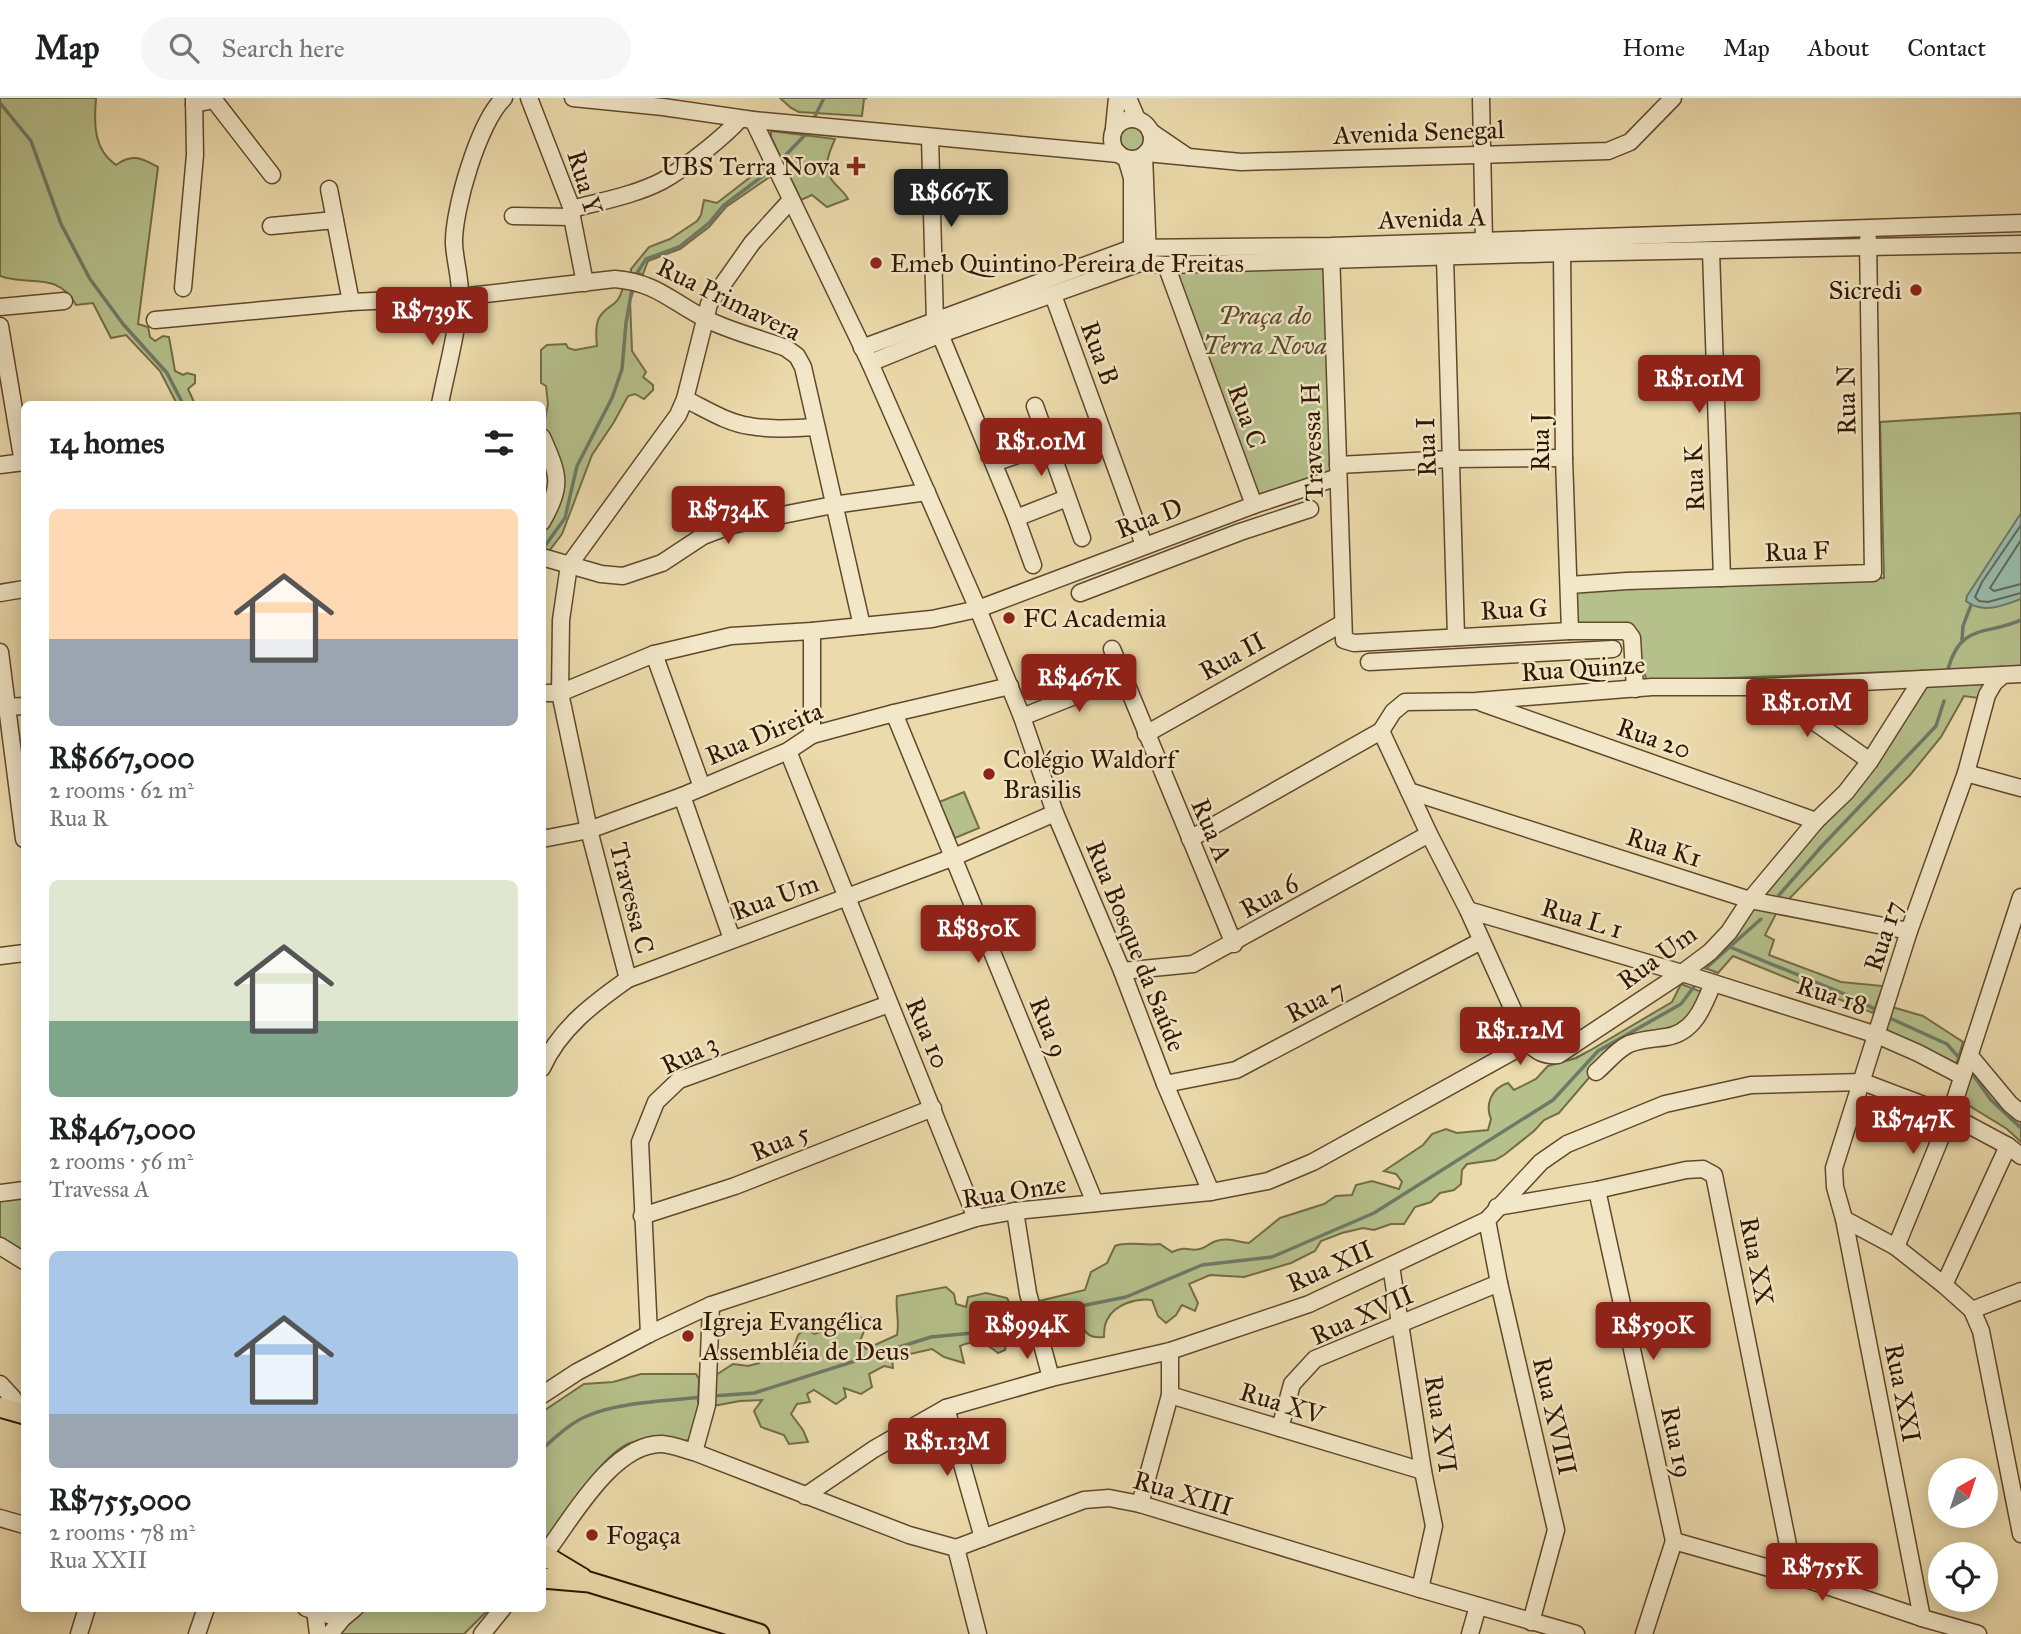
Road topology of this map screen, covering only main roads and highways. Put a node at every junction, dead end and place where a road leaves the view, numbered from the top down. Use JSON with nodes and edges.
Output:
{"nodes":[{"id":1,"x":546,"y":1555,"type":"edge"},
{"id":2,"x":546,"y":1578,"type":"edge"},
{"id":3,"x":589,"y":1582,"type":"junction"},
{"id":4,"x":759,"y":1634,"type":"edge"}],
"edges":[{"from":1,"to":3,"type":"main road"},
{"from":2,"to":3,"type":"main road"},
{"from":3,"to":4,"type":"main road"}]}
